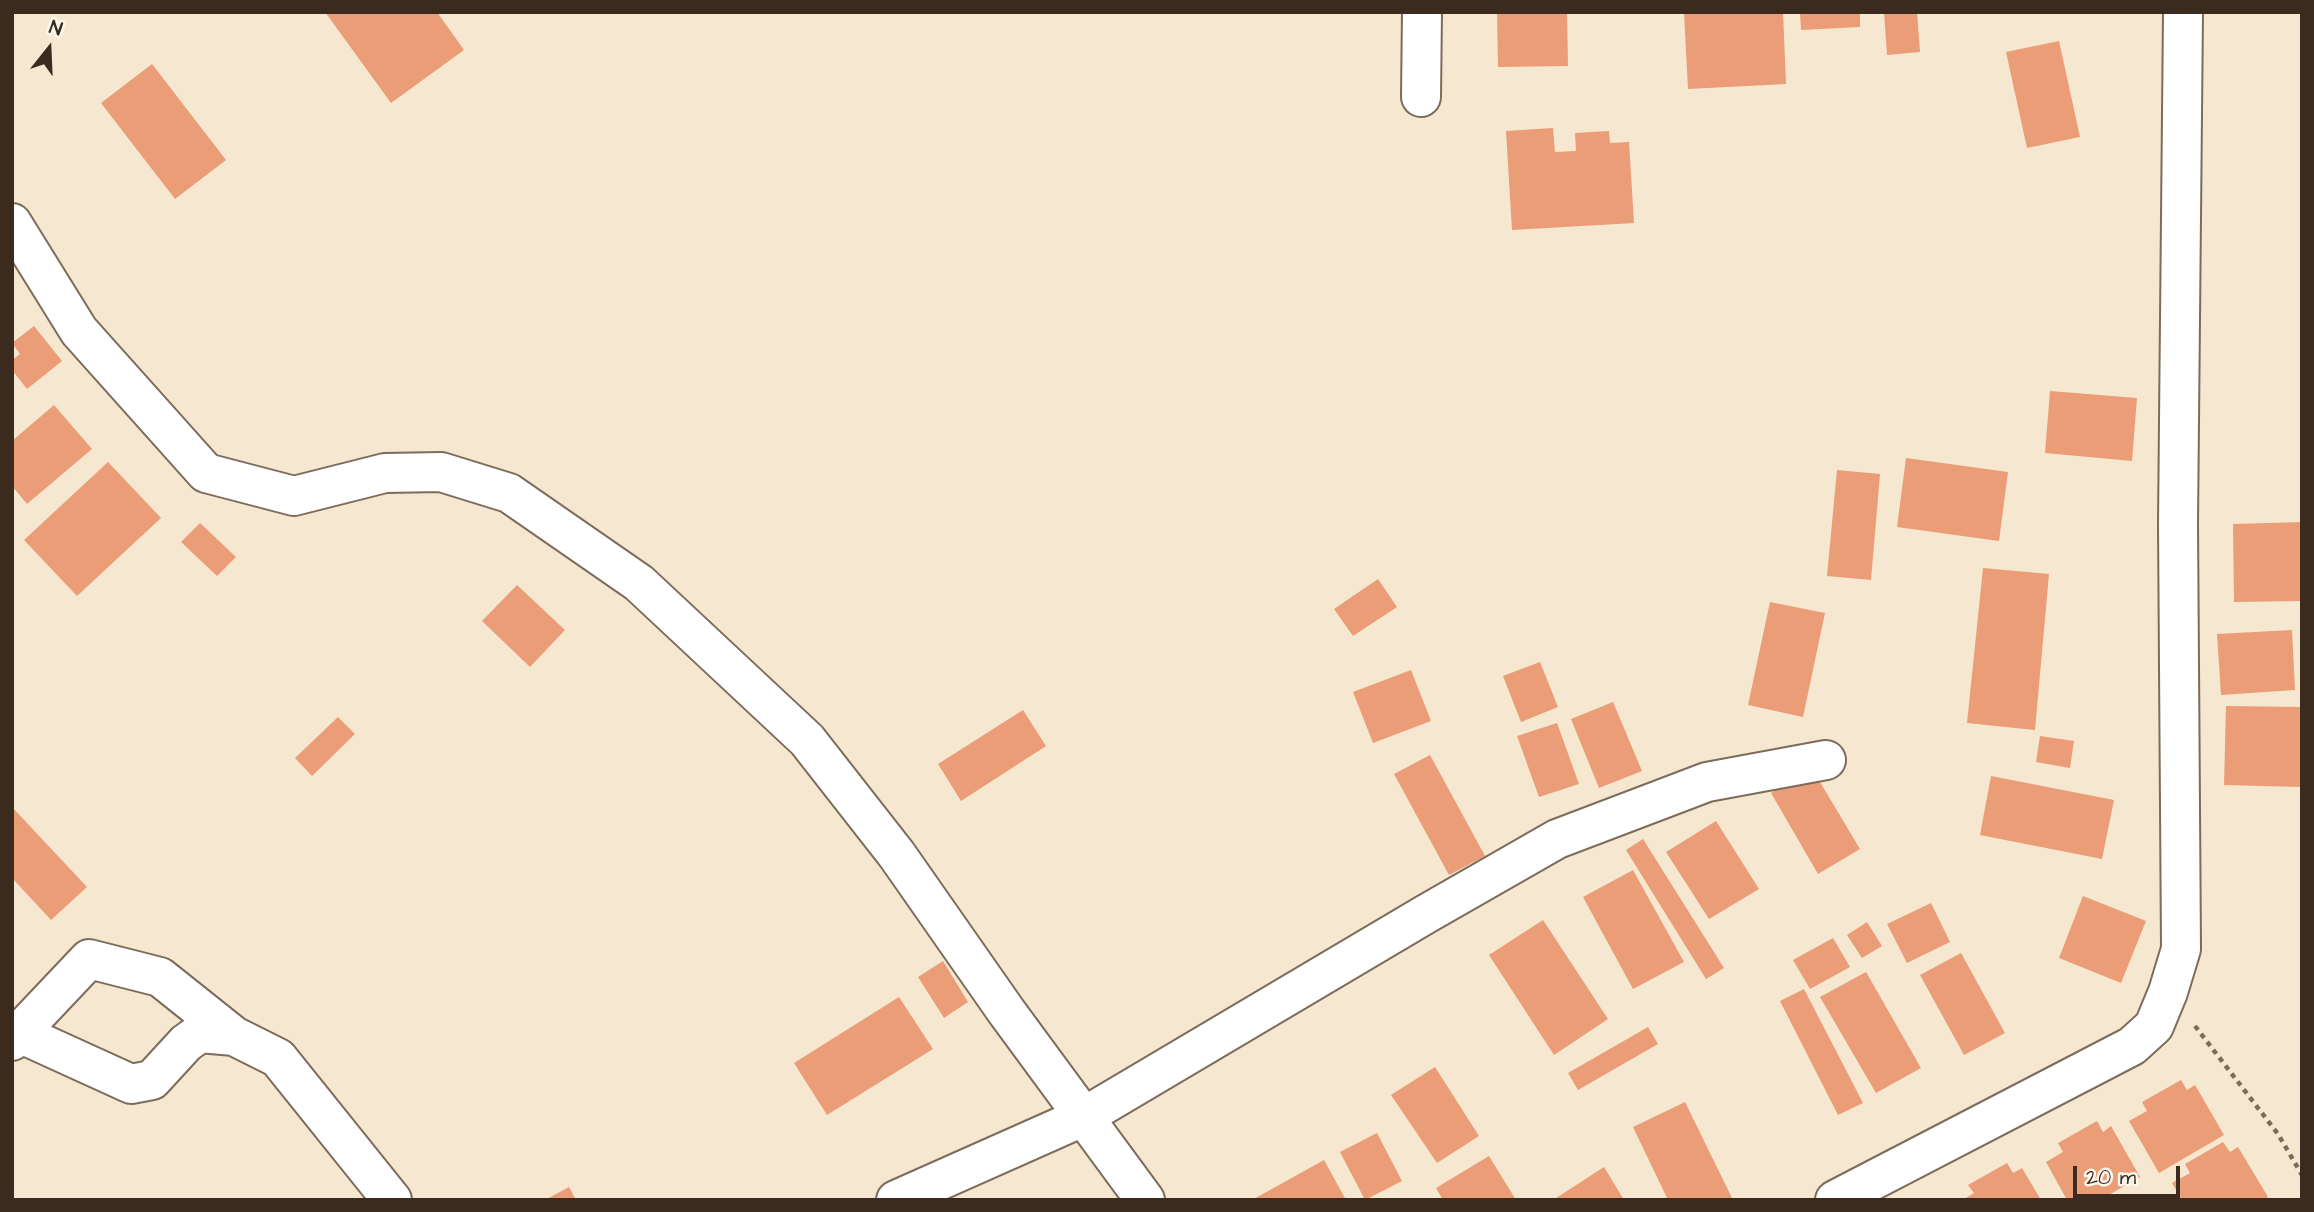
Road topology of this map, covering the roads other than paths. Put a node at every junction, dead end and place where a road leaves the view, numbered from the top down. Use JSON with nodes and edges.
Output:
{"nodes":[{"id":1,"x":1422,"y":12,"type":"edge"},
{"id":2,"x":2183,"y":12,"type":"edge"},
{"id":3,"x":1421,"y":97,"type":"dead end"},
{"id":4,"x":12,"y":223,"type":"edge"},
{"id":5,"x":1826,"y":760,"type":"dead end"},
{"id":6,"x":234,"y":1035,"type":"junction"},
{"id":7,"x":16,"y":1037,"type":"edge"},
{"id":8,"x":1085,"y":1116,"type":"junction"},
{"id":9,"x":392,"y":1200,"type":"edge"},
{"id":10,"x":896,"y":1200,"type":"edge"},
{"id":11,"x":1145,"y":1200,"type":"edge"},
{"id":12,"x":1835,"y":1200,"type":"edge"}],
"edges":[{"from":1,"to":3,"type":"street"},
{"from":2,"to":12,"type":"street"},
{"from":4,"to":8,"type":"street"},
{"from":5,"to":8,"type":"street"},
{"from":6,"to":7,"type":"street"},
{"from":6,"to":7,"type":"street"},
{"from":6,"to":9,"type":"street"},
{"from":8,"to":10,"type":"street"},
{"from":8,"to":11,"type":"street"}]}
